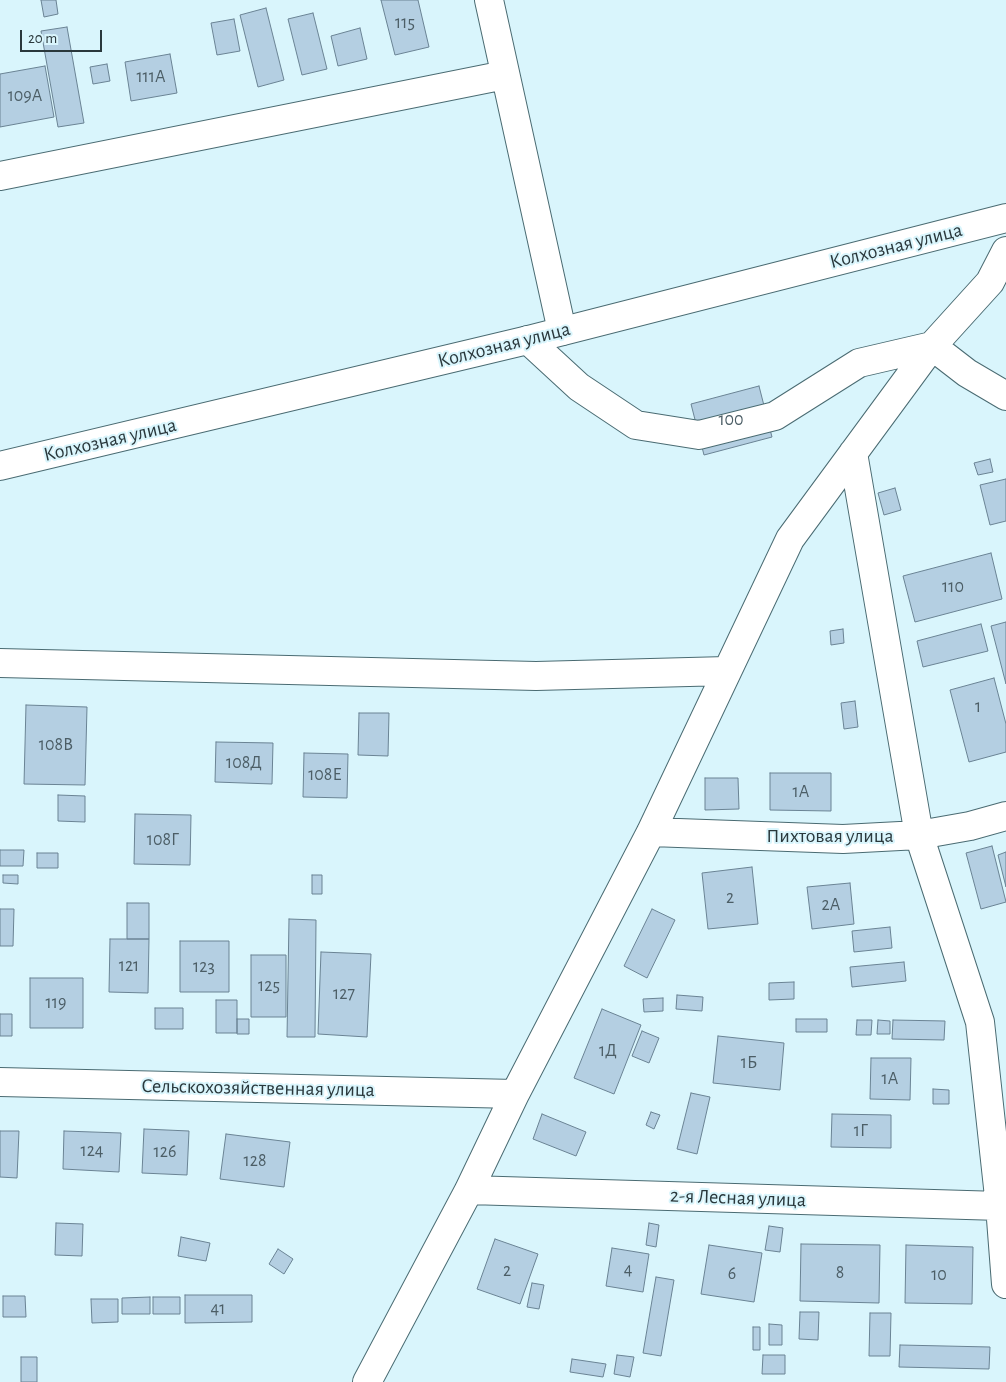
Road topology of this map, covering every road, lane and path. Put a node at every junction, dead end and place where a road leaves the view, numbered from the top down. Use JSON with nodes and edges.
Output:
{"nodes":[{"id":1,"x":489,"y":0,"type":"edge"},
{"id":2,"x":505,"y":75,"type":"junction"},
{"id":3,"x":0,"y":176,"type":"edge"},
{"id":4,"x":1006,"y":218,"type":"edge"},
{"id":5,"x":1006,"y":251,"type":"edge"},
{"id":6,"x":562,"y":331,"type":"junction"},
{"id":7,"x":528,"y":340,"type":"junction"},
{"id":8,"x":932,"y":346,"type":"junction"},
{"id":9,"x":1006,"y":396,"type":"edge"},
{"id":10,"x":853,"y":452,"type":"junction"},
{"id":11,"x":0,"y":466,"type":"edge"},
{"id":12,"x":0,"y":663,"type":"edge"},
{"id":13,"x":727,"y":671,"type":"junction"},
{"id":14,"x":1006,"y":816,"type":"edge"},
{"id":15,"x":651,"y":832,"type":"junction"},
{"id":16,"x":919,"y":835,"type":"junction"},
{"id":17,"x":0,"y":1082,"type":"edge"},
{"id":18,"x":515,"y":1094,"type":"junction"},
{"id":19,"x":469,"y":1190,"type":"junction"},
{"id":20,"x":1003,"y":1206,"type":"edge"},
{"id":21,"x":1006,"y":1284,"type":"edge"},
{"id":22,"x":367,"y":1382,"type":"edge"}],
"edges":[{"from":1,"to":2,"type":"street"},
{"from":2,"to":3,"type":"street"},
{"from":2,"to":6,"type":"street"},
{"from":4,"to":6,"type":"street","name":"Колхозная улица"},
{"from":5,"to":8,"type":"street"},
{"from":6,"to":7,"type":"street","name":"Колхозная улица"},
{"from":7,"to":8,"type":"street"},
{"from":7,"to":11,"type":"street","name":"Колхозная улица"},
{"from":8,"to":9,"type":"street"},
{"from":8,"to":10,"type":"street"},
{"from":10,"to":13,"type":"street"},
{"from":10,"to":16,"type":"street"},
{"from":12,"to":13,"type":"street"},
{"from":13,"to":15,"type":"street"},
{"from":14,"to":16,"type":"street","name":"Пихтовая улица"},
{"from":15,"to":16,"type":"street","name":"Пихтовая улица"},
{"from":15,"to":18,"type":"street"},
{"from":16,"to":20,"type":"street"},
{"from":17,"to":18,"type":"street","name":"Сельскохозяйственная улица"},
{"from":18,"to":19,"type":"street"},
{"from":19,"to":20,"type":"street","name":"2-я Лесная улица"},
{"from":19,"to":22,"type":"street"},
{"from":20,"to":21,"type":"street"}]}
